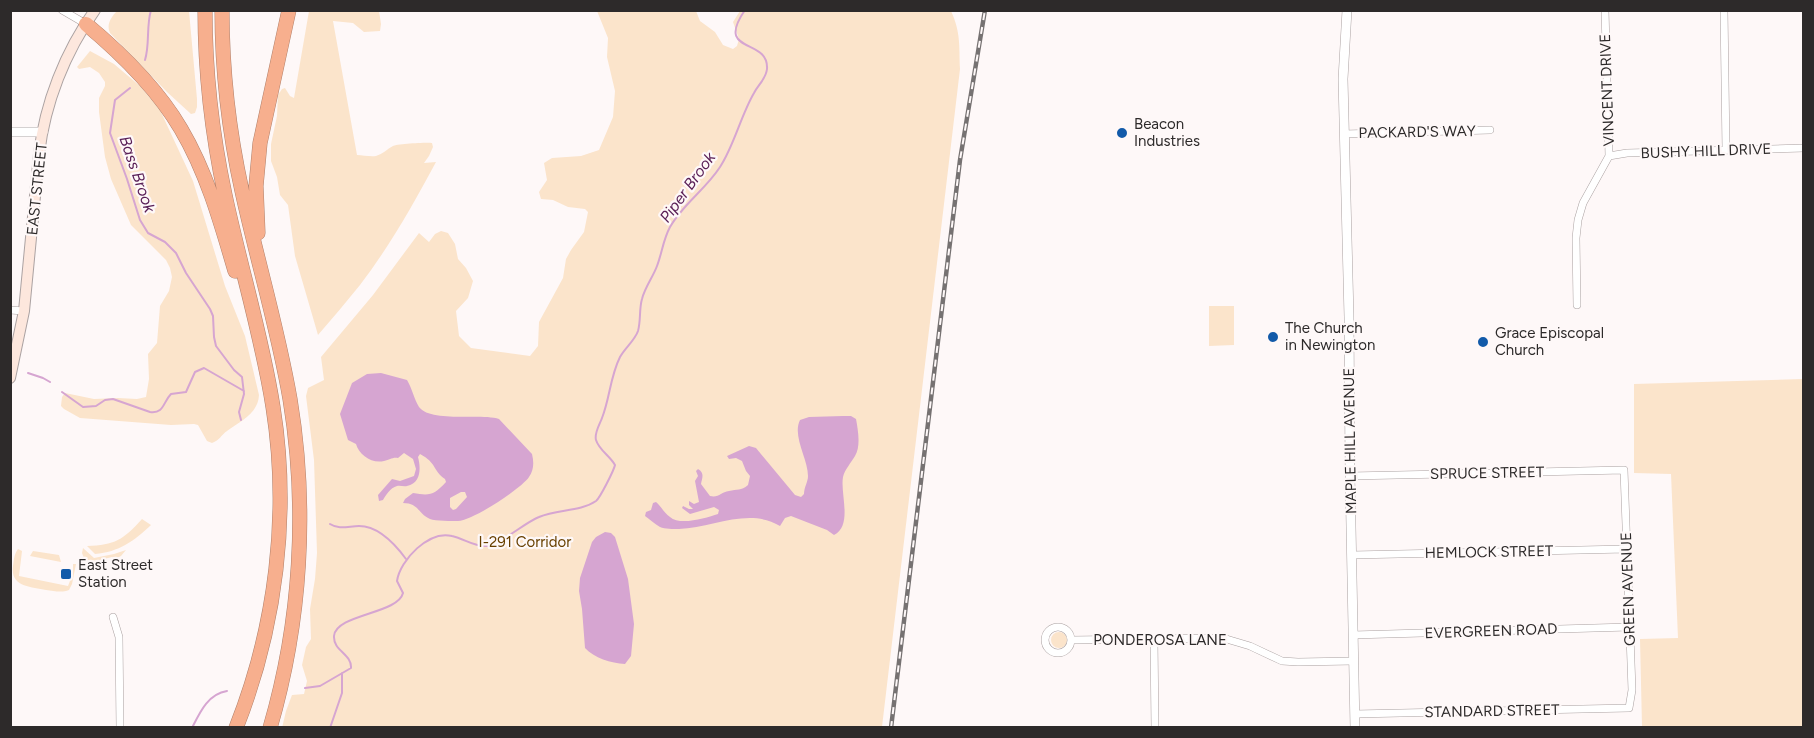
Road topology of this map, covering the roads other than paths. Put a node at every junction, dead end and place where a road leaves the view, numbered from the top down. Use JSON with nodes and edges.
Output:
{"nodes":[{"id":1,"x":62,"y":10,"type":"edge"},
{"id":2,"x":95,"y":10,"type":"edge"},
{"id":3,"x":205,"y":10,"type":"edge"},
{"id":4,"x":222,"y":10,"type":"edge"},
{"id":5,"x":289,"y":10,"type":"edge"},
{"id":6,"x":1347,"y":10,"type":"edge"},
{"id":7,"x":1605,"y":10,"type":"edge"},
{"id":8,"x":1724,"y":10,"type":"edge"},
{"id":9,"x":86,"y":24,"type":"junction"},
{"id":10,"x":1490,"y":130,"type":"dead end"},
{"id":11,"x":10,"y":132,"type":"edge"},
{"id":12,"x":43,"y":132,"type":"junction"},
{"id":13,"x":1344,"y":134,"type":"junction"},
{"id":14,"x":1803,"y":148,"type":"edge"},
{"id":15,"x":1726,"y":150,"type":"junction"},
{"id":16,"x":1609,"y":156,"type":"junction"},
{"id":17,"x":256,"y":252,"type":"junction"},
{"id":18,"x":1577,"y":305,"type":"dead end"},
{"id":19,"x":10,"y":310,"type":"edge"},
{"id":20,"x":24,"y":311,"type":"junction"},
{"id":21,"x":263,"y":355,"type":"junction"},
{"id":22,"x":10,"y":378,"type":"edge"},
{"id":23,"x":1624,"y":471,"type":"joint"},
{"id":24,"x":1350,"y":476,"type":"junction"},
{"id":25,"x":1626,"y":549,"type":"junction"},
{"id":26,"x":1352,"y":555,"type":"junction"},
{"id":27,"x":113,"y":617,"type":"dead end"},
{"id":28,"x":1629,"y":627,"type":"junction"},
{"id":29,"x":1353,"y":635,"type":"junction"},
{"id":30,"x":1154,"y":639,"type":"junction"},
{"id":31,"x":1071,"y":640,"type":"dead end"},
{"id":32,"x":1353,"y":661,"type":"junction"},
{"id":33,"x":1629,"y":708,"type":"joint"},
{"id":34,"x":1355,"y":714,"type":"junction"},
{"id":35,"x":120,"y":728,"type":"edge"},
{"id":36,"x":236,"y":728,"type":"edge"},
{"id":37,"x":270,"y":728,"type":"edge"},
{"id":38,"x":1155,"y":728,"type":"edge"},
{"id":39,"x":1355,"y":728,"type":"edge"}],
"edges":[{"from":1,"to":9,"type":"street"},
{"from":2,"to":9,"type":"main road","name":"EAST STREET"},
{"from":3,"to":21,"type":"highway"},
{"from":4,"to":17,"type":"highway"},
{"from":5,"to":17,"type":"highway"},
{"from":6,"to":13,"type":"street","name":"MAPLE HILL AVENUE"},
{"from":7,"to":16,"type":"street","name":"VINCENT DRIVE"},
{"from":8,"to":15,"type":"street"},
{"from":9,"to":12,"type":"main road","name":"EAST STREET"},
{"from":9,"to":21,"type":"highway"},
{"from":10,"to":13,"type":"street","name":"PACKARD'S WAY"},
{"from":11,"to":12,"type":"street"},
{"from":12,"to":20,"type":"main road","name":"EAST STREET"},
{"from":13,"to":24,"type":"street","name":"MAPLE HILL AVENUE"},
{"from":14,"to":15,"type":"street","name":"BUSHY HILL DRIVE"},
{"from":15,"to":16,"type":"street","name":"BUSHY HILL DRIVE"},
{"from":16,"to":18,"type":"street","name":"VINCENT DRIVE"},
{"from":17,"to":37,"type":"highway"},
{"from":19,"to":20,"type":"street"},
{"from":20,"to":22,"type":"main road","name":"EAST STREET"},
{"from":21,"to":36,"type":"highway"},
{"from":23,"to":24,"type":"street","name":"SPRUCE STREET"},
{"from":23,"to":25,"type":"street","name":"GREEN AVENUE"},
{"from":24,"to":26,"type":"street","name":"MAPLE HILL AVENUE"},
{"from":25,"to":26,"type":"street","name":"HEMLOCK STREET"},
{"from":25,"to":28,"type":"street","name":"GREEN AVENUE"},
{"from":26,"to":29,"type":"street","name":"MAPLE HILL AVENUE"},
{"from":27,"to":35,"type":"street"},
{"from":28,"to":29,"type":"street","name":"EVERGREEN ROAD"},
{"from":28,"to":33,"type":"street","name":"GREEN AVENUE"},
{"from":29,"to":32,"type":"street","name":"MAPLE HILL AVENUE"},
{"from":30,"to":31,"type":"street","name":"PONDEROSA LANE"},
{"from":30,"to":32,"type":"street","name":"PONDEROSA LANE"},
{"from":30,"to":38,"type":"street"},
{"from":32,"to":34,"type":"street","name":"MAPLE HILL AVENUE"},
{"from":33,"to":34,"type":"street","name":"STANDARD STREET"},
{"from":34,"to":39,"type":"street","name":"MAPLE HILL AVENUE"}]}
